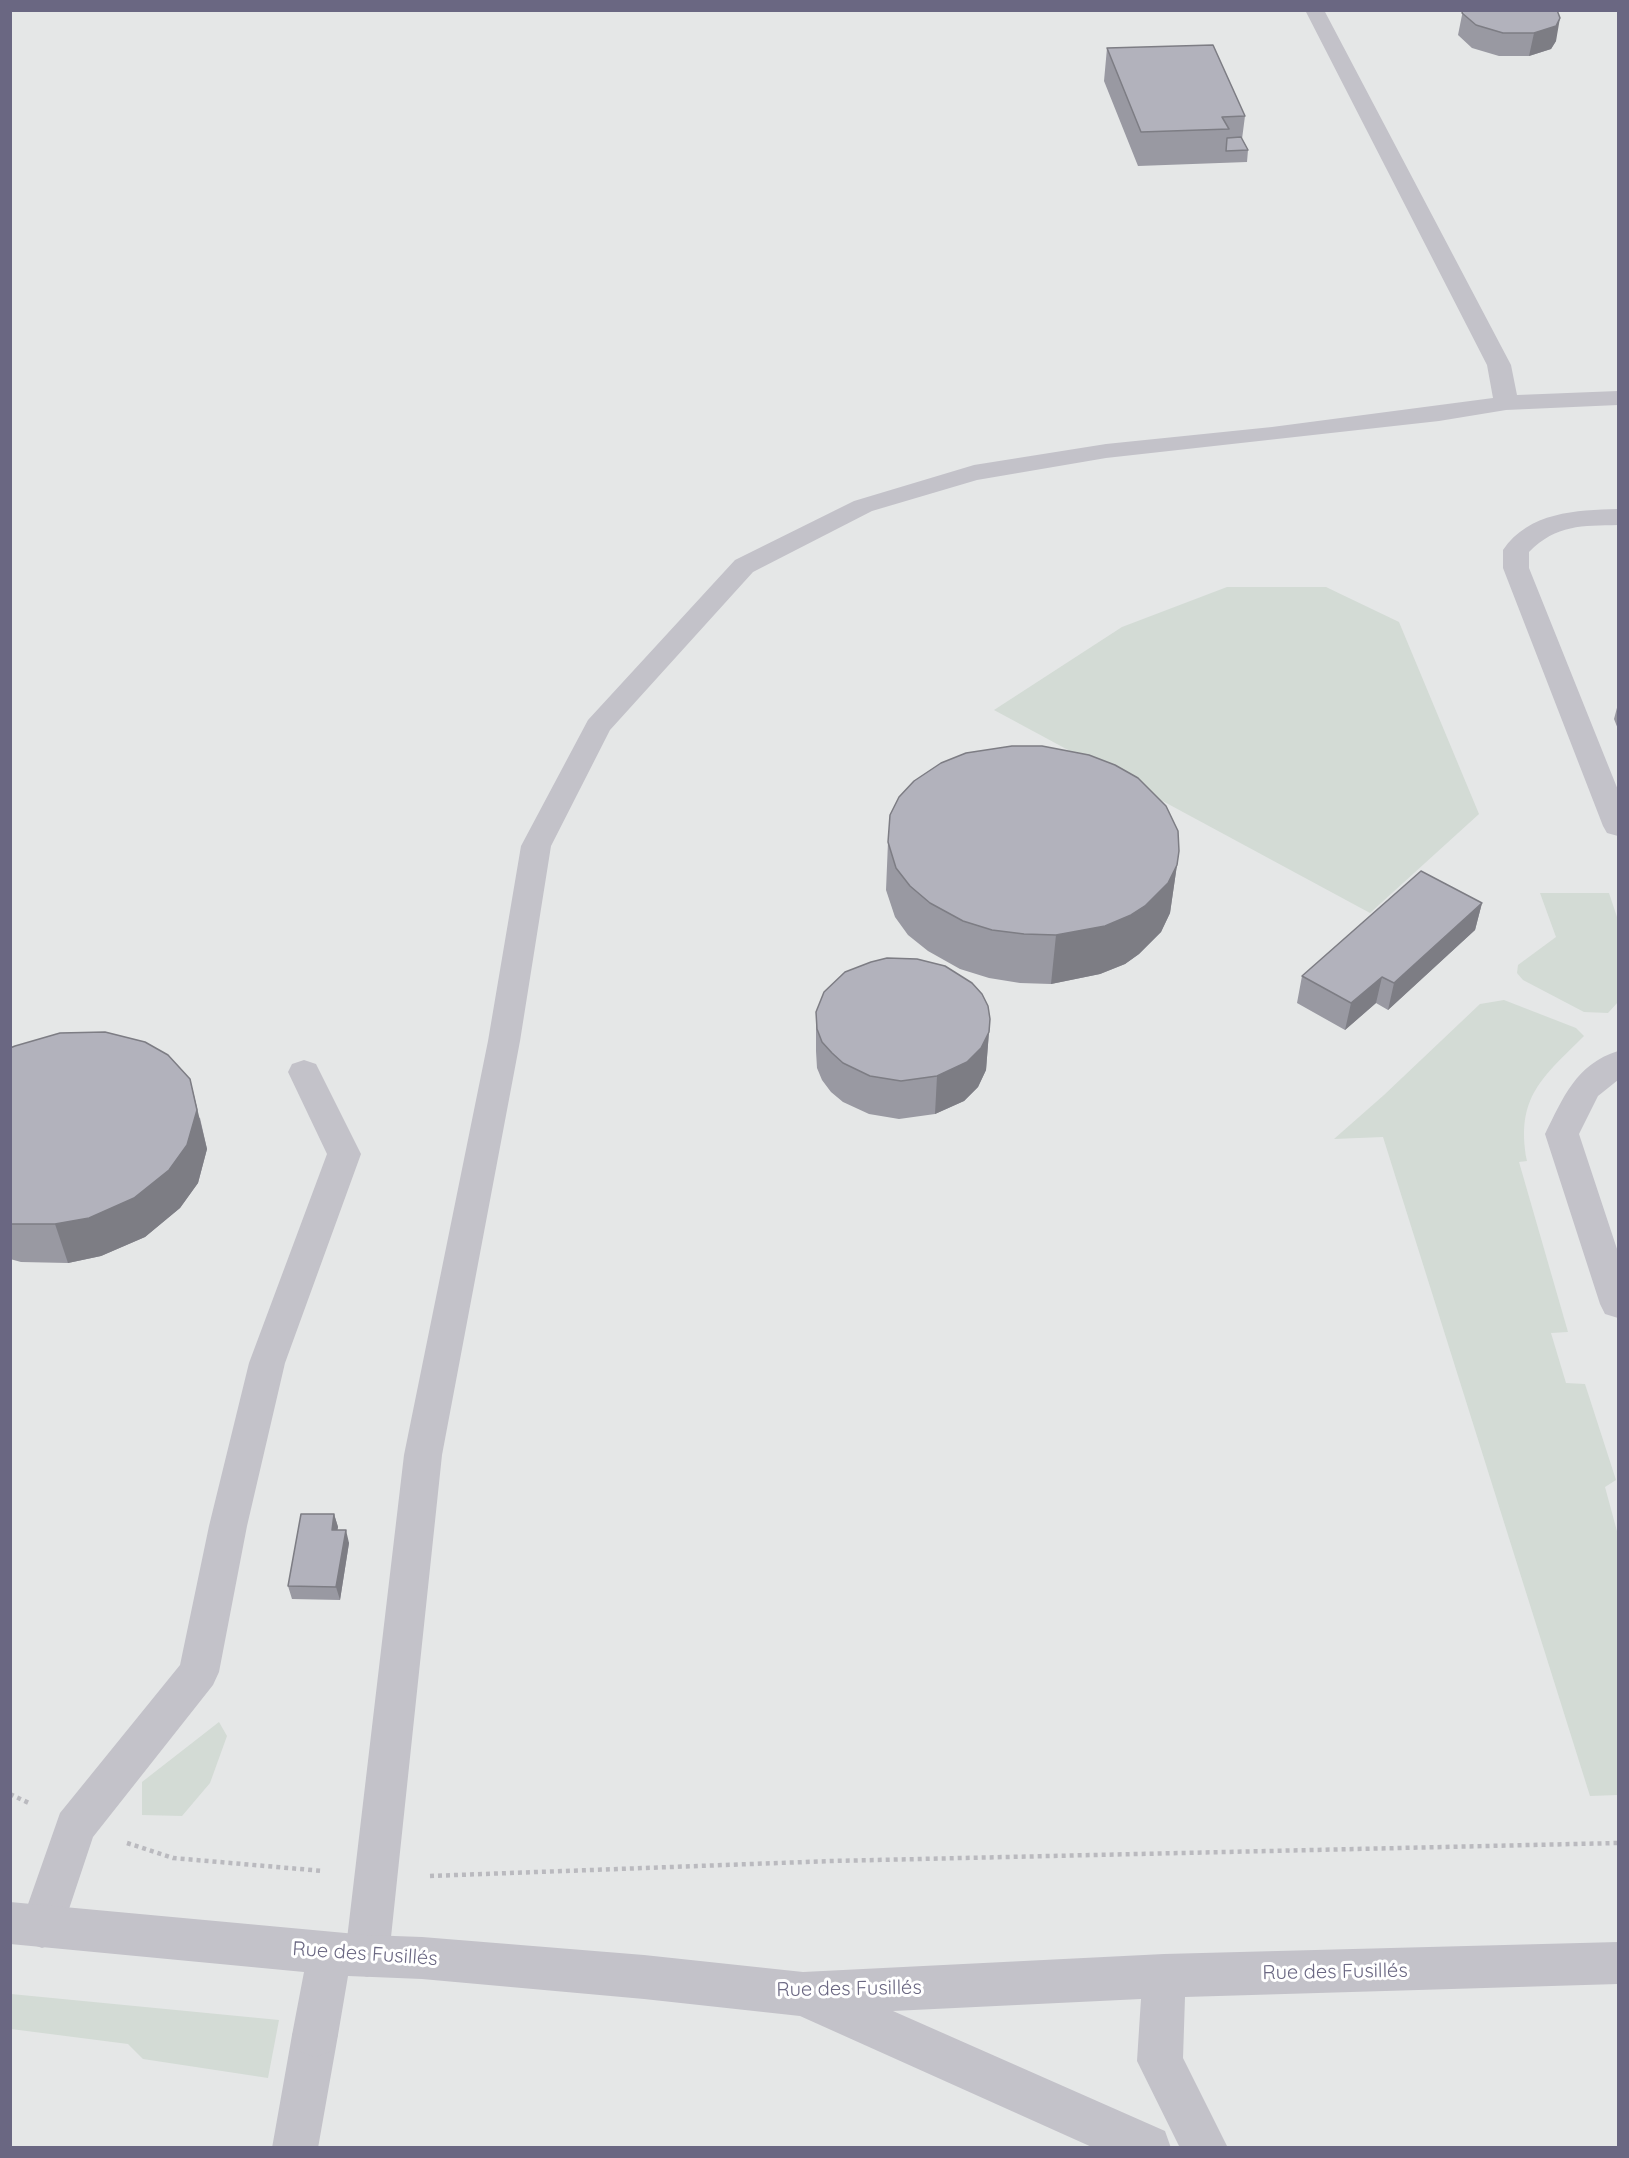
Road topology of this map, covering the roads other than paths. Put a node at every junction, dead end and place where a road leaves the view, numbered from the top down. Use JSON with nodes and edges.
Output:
{"nodes":[{"id":1,"x":1314,"y":10,"type":"edge"},
{"id":2,"x":1618,"y":398,"type":"edge"},
{"id":3,"x":1506,"y":403,"type":"junction"},
{"id":4,"x":1618,"y":517,"type":"edge"},
{"id":5,"x":1618,"y":826,"type":"edge"},
{"id":6,"x":1618,"y":1063,"type":"edge"},
{"id":7,"x":304,"y":1072,"type":"dead end"},
{"id":8,"x":1618,"y":1304,"type":"edge"},
{"id":9,"x":26,"y":1925,"type":"edge"},
{"id":10,"x":348,"y":1954,"type":"junction"},
{"id":11,"x":1618,"y":1963,"type":"edge"},
{"id":12,"x":1164,"y":1976,"type":"junction"},
{"id":13,"x":803,"y":1994,"type":"junction"},
{"id":14,"x":1094,"y":2136,"type":"edge"},
{"id":15,"x":295,"y":2148,"type":"edge"},
{"id":16,"x":1148,"y":2148,"type":"edge"},
{"id":17,"x":1205,"y":2148,"type":"edge"}],
"edges":[{"from":1,"to":3,"type":"street"},
{"from":2,"to":3,"type":"street"},
{"from":3,"to":10,"type":"street"},
{"from":4,"to":5,"type":"street"},
{"from":6,"to":8,"type":"street"},
{"from":7,"to":9,"type":"street"},
{"from":9,"to":10,"type":"street","name":"Rue des Fusillés"},
{"from":10,"to":13,"type":"street","name":"Rue des Fusillés"},
{"from":10,"to":15,"type":"street"},
{"from":11,"to":12,"type":"street","name":"Rue des Fusillés"},
{"from":12,"to":13,"type":"street","name":"Rue des Fusillés"},
{"from":12,"to":17,"type":"street"},
{"from":13,"to":14,"type":"street"},
{"from":14,"to":16,"type":"street"}]}
